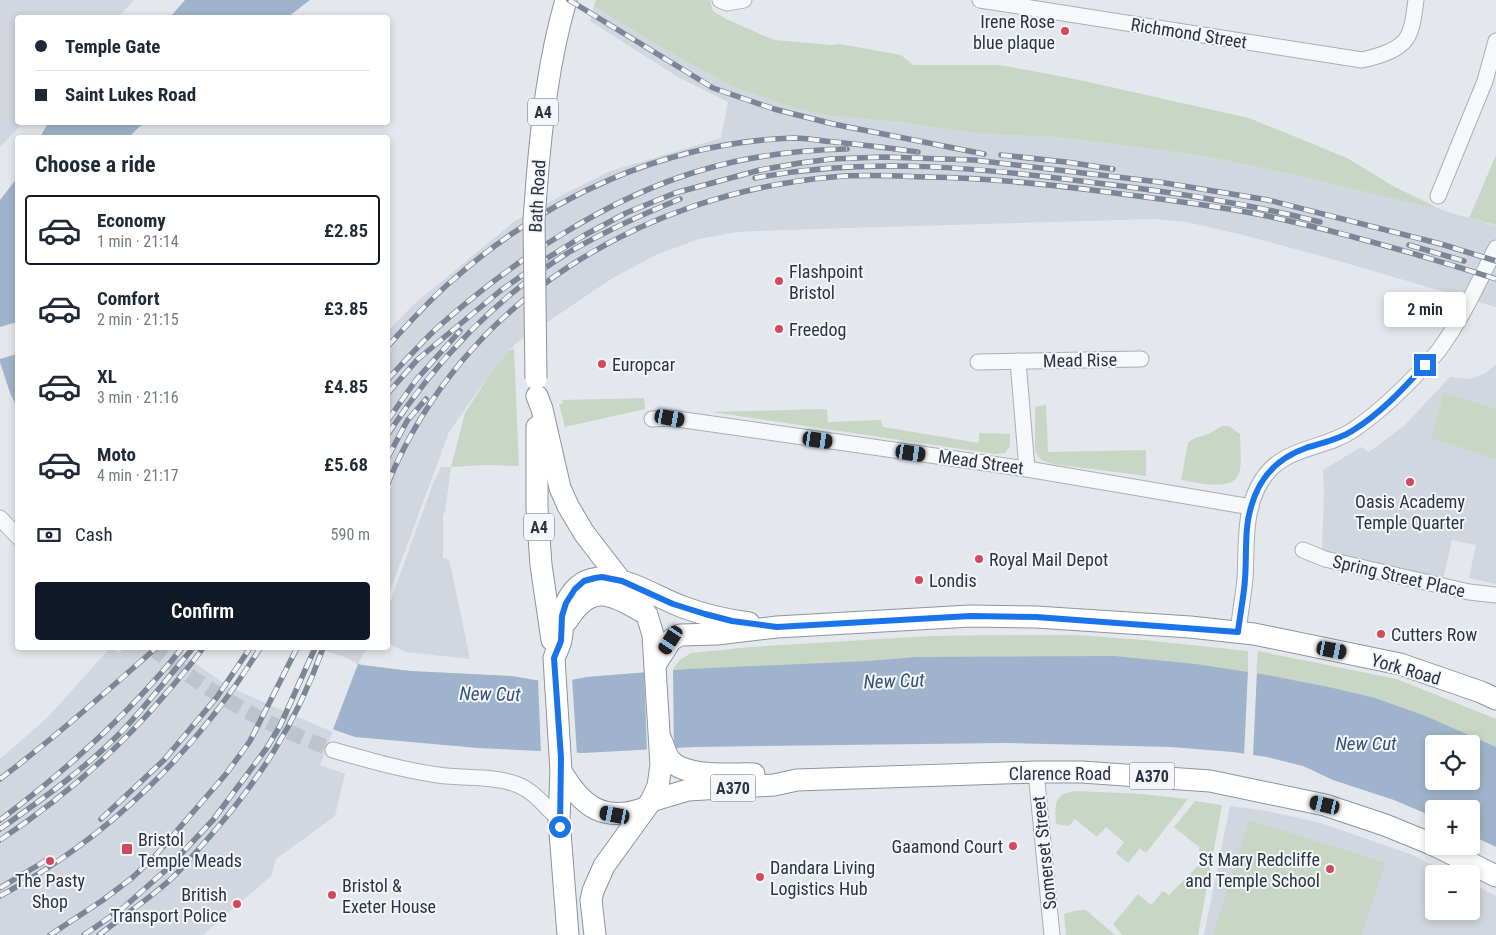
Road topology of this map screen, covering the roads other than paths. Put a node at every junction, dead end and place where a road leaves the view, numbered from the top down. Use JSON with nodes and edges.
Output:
{"nodes":[{"id":1,"x":566,"y":0,"type":"edge"},
{"id":2,"x":720,"y":0,"type":"edge"},
{"id":3,"x":744,"y":0,"type":"edge"},
{"id":4,"x":980,"y":0,"type":"edge"},
{"id":5,"x":1416,"y":0,"type":"edge"},
{"id":6,"x":1496,"y":41,"type":"edge"},
{"id":7,"x":1438,"y":196,"type":"dead end"},
{"id":8,"x":1496,"y":248,"type":"edge"},
{"id":9,"x":1141,"y":359,"type":"dead end"},
{"id":10,"x":1018,"y":361,"type":"junction"},
{"id":11,"x":978,"y":362,"type":"dead end"},
{"id":12,"x":536,"y":387,"type":"junction"},
{"id":13,"x":652,"y":419,"type":"dead end"},
{"id":14,"x":1028,"y":469,"type":"junction"},
{"id":15,"x":1251,"y":507,"type":"junction"},
{"id":16,"x":0,"y":518,"type":"edge"},
{"id":17,"x":15,"y":534,"type":"edge"},
{"id":18,"x":1303,"y":550,"type":"dead end"},
{"id":19,"x":622,"y":581,"type":"junction"},
{"id":20,"x":1496,"y":595,"type":"edge"},
{"id":21,"x":647,"y":615,"type":"junction"},
{"id":22,"x":777,"y":627,"type":"junction"},
{"id":23,"x":562,"y":630,"type":"junction"},
{"id":24,"x":1238,"y":632,"type":"junction"},
{"id":25,"x":657,"y":657,"type":"junction"},
{"id":26,"x":554,"y":660,"type":"junction"},
{"id":27,"x":1496,"y":699,"type":"edge"},
{"id":28,"x":660,"y":735,"type":"junction"},
{"id":29,"x":333,"y":750,"type":"tunnel mouth"},
{"id":30,"x":561,"y":765,"type":"junction"},
{"id":31,"x":1036,"y":772,"type":"junction"},
{"id":32,"x":797,"y":780,"type":"junction"},
{"id":33,"x":648,"y":805,"type":"junction"},
{"id":34,"x":559,"y":819,"type":"junction"},
{"id":35,"x":1425,"y":842,"type":"edge"},
{"id":36,"x":1453,"y":855,"type":"edge"},
{"id":37,"x":1496,"y":876,"type":"edge"},
{"id":38,"x":568,"y":935,"type":"edge"},
{"id":39,"x":595,"y":935,"type":"edge"},
{"id":40,"x":1052,"y":935,"type":"edge"}],
"edges":[{"from":1,"to":12,"type":"highway","name":"Bath Road","number":"A4","bridge":true},
{"from":2,"to":3,"type":"street"},
{"from":4,"to":5,"type":"street","name":"Richmond Street"},
{"from":6,"to":7,"type":"street"},
{"from":8,"to":15,"type":"street"},
{"from":9,"to":10,"type":"street","name":"Mead Rise"},
{"from":10,"to":11,"type":"street","name":"Mead Rise"},
{"from":10,"to":14,"type":"street","name":"Mead Rise"},
{"from":12,"to":19,"type":"highway","name":"Bath Road","number":"A4"},
{"from":12,"to":26,"type":"highway","name":"Bath Road","number":"A4"},
{"from":13,"to":14,"type":"street","name":"Mead Street"},
{"from":14,"to":15,"type":"street","name":"Mead Street"},
{"from":15,"to":24,"type":"street"},
{"from":16,"to":17,"type":"street"},
{"from":18,"to":20,"type":"street","name":"Spring Street Place"},
{"from":19,"to":21,"type":"highway","name":"Bath Road","number":"A4"},
{"from":19,"to":22,"type":"highway","name":"York Road"},
{"from":19,"to":23,"type":"highway","number":"A4"},
{"from":21,"to":23,"type":"highway","number":"A4"},
{"from":21,"to":25,"type":"highway","number":"A4"},
{"from":22,"to":24,"type":"highway","name":"York Road"},
{"from":22,"to":25,"type":"highway","name":"York Road"},
{"from":23,"to":26,"type":"highway","number":"A4"},
{"from":24,"to":27,"type":"highway","name":"York Road"},
{"from":25,"to":28,"type":"highway","number":"A4"},
{"from":26,"to":30,"type":"highway","number":"A4"},
{"from":28,"to":32,"type":"highway","name":"Clarence Road","number":"A370"},
{"from":28,"to":33,"type":"highway","number":"A4"},
{"from":29,"to":34,"type":"street"},
{"from":30,"to":33,"type":"highway","name":"Clarence Road"},
{"from":30,"to":34,"type":"highway","number":"A4"},
{"from":31,"to":32,"type":"highway","name":"Clarence Road","number":"A370"},
{"from":31,"to":35,"type":"highway","name":"Clarence Road","number":"A370"},
{"from":31,"to":40,"type":"street","name":"Somerset Street"},
{"from":32,"to":33,"type":"highway","name":"Clarence Road","number":"A370"},
{"from":33,"to":39,"type":"highway","number":"A4"},
{"from":34,"to":38,"type":"highway","number":"A4"},
{"from":36,"to":37,"type":"highway","name":"Clarence Road","number":"A370"}]}
